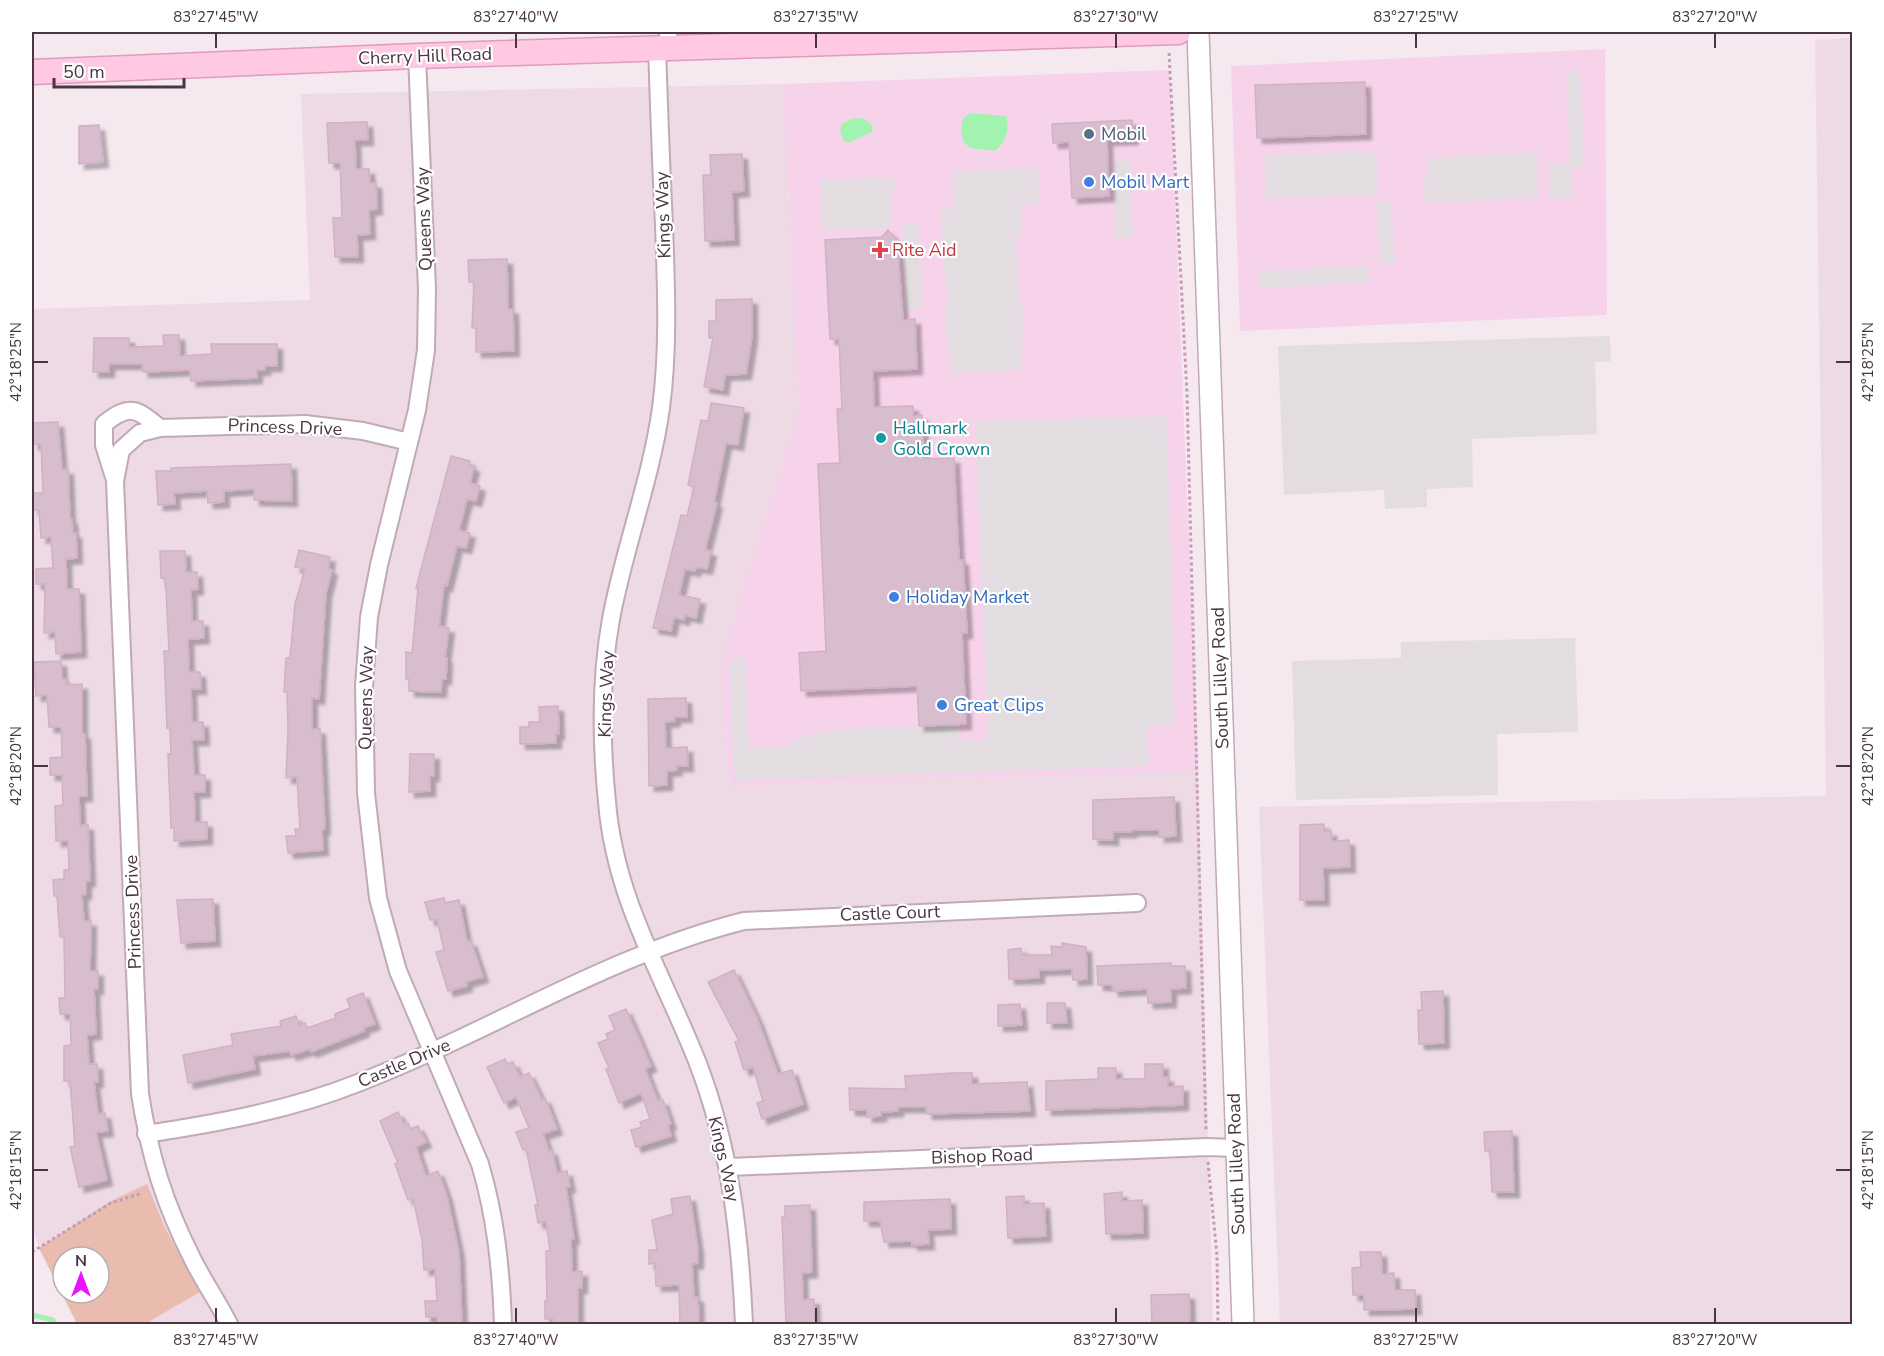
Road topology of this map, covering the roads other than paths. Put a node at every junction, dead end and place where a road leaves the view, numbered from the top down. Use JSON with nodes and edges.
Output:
{"nodes":[{"id":1,"x":1168,"y":32,"type":"edge"},
{"id":2,"x":1178,"y":32,"type":"edge"},
{"id":3,"x":1198,"y":32,"type":"edge"},
{"id":4,"x":654,"y":41,"type":"edge"},
{"id":5,"x":417,"y":56,"type":"junction"},
{"id":6,"x":32,"y":72,"type":"edge"},
{"id":7,"x":160,"y":428,"type":"junction"},
{"id":8,"x":409,"y":442,"type":"junction"},
{"id":9,"x":115,"y":481,"type":"junction"},
{"id":10,"x":1137,"y":903,"type":"dead end"},
{"id":11,"x":648,"y":952,"type":"junction"},
{"id":12,"x":431,"y":1052,"type":"junction"},
{"id":13,"x":146,"y":1134,"type":"junction"},
{"id":14,"x":1235,"y":1148,"type":"junction"},
{"id":15,"x":729,"y":1167,"type":"junction"},
{"id":16,"x":229,"y":1324,"type":"edge"},
{"id":17,"x":504,"y":1324,"type":"edge"},
{"id":18,"x":744,"y":1324,"type":"edge"},
{"id":19,"x":1243,"y":1324,"type":"edge"}],
"edges":[{"from":1,"to":2,"type":"main road","name":"Cherry Hill Road"},
{"from":1,"to":4,"type":"main road","name":"Cherry Hill Road"},
{"from":3,"to":14,"type":"street","name":"South Lilley Road"},
{"from":4,"to":5,"type":"main road","name":"Cherry Hill Road"},
{"from":4,"to":11,"type":"street","name":"Kings Way"},
{"from":5,"to":6,"type":"main road","name":"Cherry Hill Road"},
{"from":5,"to":8,"type":"street","name":"Queens Way"},
{"from":7,"to":8,"type":"street","name":"Princess Drive"},
{"from":7,"to":9,"type":"street","name":"Princess Drive"},
{"from":7,"to":9,"type":"street","name":"Princess Drive"},
{"from":8,"to":12,"type":"street","name":"Queens Way"},
{"from":9,"to":13,"type":"street","name":"Princess Drive"},
{"from":10,"to":11,"type":"street","name":"Castle Court"},
{"from":11,"to":12,"type":"street","name":"Castle Drive"},
{"from":11,"to":15,"type":"street","name":"Kings Way"},
{"from":12,"to":13,"type":"street","name":"Castle Drive"},
{"from":12,"to":17,"type":"street","name":"Queens Way"},
{"from":13,"to":16,"type":"street","name":"Princess Drive"},
{"from":14,"to":15,"type":"street","name":"Bishop Road"},
{"from":14,"to":19,"type":"street","name":"South Lilley Road"},
{"from":15,"to":18,"type":"street","name":"Kings Way"}]}
